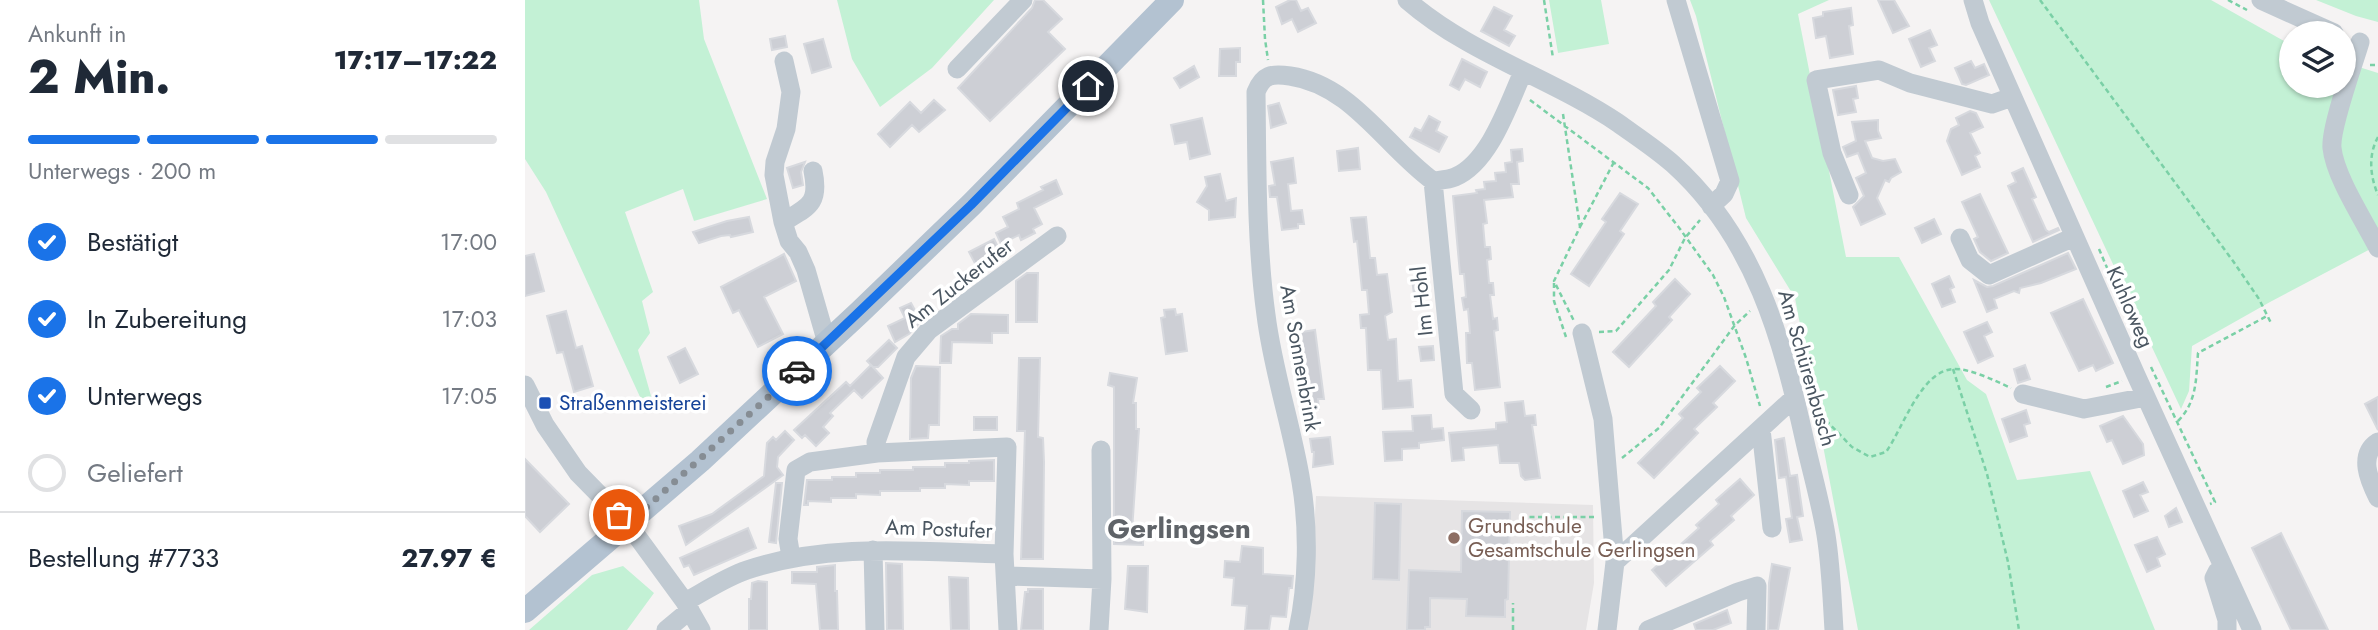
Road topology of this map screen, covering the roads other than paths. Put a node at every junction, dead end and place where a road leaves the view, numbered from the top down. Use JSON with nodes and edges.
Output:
{"nodes":[{"id":1,"x":1023,"y":0,"type":"edge"},
{"id":2,"x":1172,"y":0,"type":"edge"},
{"id":3,"x":1407,"y":0,"type":"edge"},
{"id":4,"x":1676,"y":0,"type":"edge"},
{"id":5,"x":1973,"y":0,"type":"edge"},
{"id":6,"x":2261,"y":0,"type":"edge"},
{"id":7,"x":2307,"y":21,"type":"edge"},
{"id":8,"x":2360,"y":42,"type":"edge"},
{"id":9,"x":784,"y":61,"type":"dead end"},
{"id":10,"x":957,"y":69,"type":"dead end"},
{"id":11,"x":1523,"y":72,"type":"junction"},
{"id":12,"x":2012,"y":97,"type":"junction"},
{"id":13,"x":813,"y":172,"type":"dead end"},
{"id":14,"x":1433,"y":181,"type":"junction"},
{"id":15,"x":1849,"y":195,"type":"dead end"},
{"id":16,"x":1711,"y":206,"type":"junction"},
{"id":17,"x":783,"y":222,"type":"junction"},
{"id":18,"x":1057,"y":236,"type":"dead end"},
{"id":19,"x":2074,"y":237,"type":"junction"},
{"id":20,"x":1960,"y":238,"type":"dead end"},
{"id":21,"x":2378,"y":248,"type":"edge"},
{"id":22,"x":1574,"y":336,"type":"road end"},
{"id":23,"x":827,"y":343,"type":"junction"},
{"id":24,"x":527,"y":393,"type":"edge"},
{"id":25,"x":2023,"y":394,"type":"dead end"},
{"id":26,"x":1795,"y":397,"type":"junction"},
{"id":27,"x":2145,"y":397,"type":"junction"},
{"id":28,"x":1471,"y":410,"type":"dead end"},
{"id":29,"x":1763,"y":426,"type":"junction"},
{"id":30,"x":2378,"y":442,"type":"edge"},
{"id":31,"x":1101,"y":450,"type":"dead end"},
{"id":32,"x":877,"y":453,"type":"junction"},
{"id":33,"x":2378,"y":498,"type":"edge"},
{"id":34,"x":628,"y":524,"type":"junction"},
{"id":35,"x":1772,"y":528,"type":"dead end"},
{"id":36,"x":873,"y":550,"type":"junction"},
{"id":37,"x":1004,"y":554,"type":"junction"},
{"id":38,"x":791,"y":557,"type":"junction"},
{"id":39,"x":1615,"y":562,"type":"junction"},
{"id":40,"x":2223,"y":568,"type":"junction"},
{"id":41,"x":1006,"y":576,"type":"junction"},
{"id":42,"x":1102,"y":579,"type":"junction"},
{"id":43,"x":687,"y":606,"type":"junction"},
{"id":44,"x":525,"y":611,"type":"edge"},
{"id":45,"x":666,"y":630,"type":"edge"},
{"id":46,"x":701,"y":630,"type":"edge"},
{"id":47,"x":875,"y":630,"type":"edge"},
{"id":48,"x":1008,"y":630,"type":"edge"},
{"id":49,"x":1099,"y":630,"type":"edge"},
{"id":50,"x":1298,"y":630,"type":"edge"},
{"id":51,"x":1607,"y":630,"type":"edge"},
{"id":52,"x":1647,"y":630,"type":"edge"},
{"id":53,"x":1756,"y":630,"type":"edge"},
{"id":54,"x":1834,"y":630,"type":"edge"},
{"id":55,"x":2227,"y":630,"type":"edge"},
{"id":56,"x":2252,"y":630,"type":"edge"}],
"edges":[{"from":1,"to":10,"type":"street"},
{"from":2,"to":23,"type":"main road"},
{"from":3,"to":11,"type":"street","name":"Am Schürenbusch"},
{"from":4,"to":16,"type":"street"},
{"from":5,"to":12,"type":"street","name":"Kuhloweg"},
{"from":6,"to":7,"type":"street"},
{"from":8,"to":21,"type":"street"},
{"from":9,"to":17,"type":"street"},
{"from":11,"to":14,"type":"street"},
{"from":11,"to":16,"type":"street","name":"Am Schürenbusch"},
{"from":12,"to":15,"type":"street"},
{"from":12,"to":19,"type":"street","name":"Kuhloweg"},
{"from":13,"to":17,"type":"street"},
{"from":14,"to":28,"type":"street","name":"Im Hohl"},
{"from":14,"to":50,"type":"street","name":"Am Sonnenbrink"},
{"from":16,"to":26,"type":"street","name":"Am Schürenbusch"},
{"from":17,"to":23,"type":"street"},
{"from":18,"to":32,"type":"street","name":"Am Zuckerufer"},
{"from":19,"to":20,"type":"street"},
{"from":19,"to":27,"type":"street","name":"Kuhloweg"},
{"from":22,"to":39,"type":"street"},
{"from":23,"to":34,"type":"main road"},
{"from":24,"to":34,"type":"street"},
{"from":25,"to":27,"type":"street"},
{"from":26,"to":29,"type":"street"},
{"from":26,"to":54,"type":"street","name":"Am Schürenbusch"},
{"from":27,"to":40,"type":"street","name":"Kuhloweg"},
{"from":29,"to":35,"type":"street"},
{"from":29,"to":39,"type":"street"},
{"from":30,"to":33,"type":"street"},
{"from":31,"to":42,"type":"street"},
{"from":32,"to":37,"type":"street","name":"Am Postufer"},
{"from":32,"to":38,"type":"street"},
{"from":34,"to":43,"type":"street"},
{"from":34,"to":44,"type":"main road"},
{"from":36,"to":37,"type":"street","name":"Am Postufer"},
{"from":36,"to":38,"type":"street","name":"Am Postufer"},
{"from":36,"to":47,"type":"street","name":"Am Postufer"},
{"from":37,"to":41,"type":"street","name":"Am Postufer"},
{"from":38,"to":43,"type":"street","name":"Am Postufer"},
{"from":39,"to":51,"type":"street"},
{"from":40,"to":55,"type":"street"},
{"from":40,"to":56,"type":"street","name":"Kuhloweg"},
{"from":41,"to":42,"type":"street"},
{"from":41,"to":48,"type":"street","name":"Am Postufer"},
{"from":42,"to":49,"type":"street"},
{"from":43,"to":45,"type":"street","name":"Am Postufer"},
{"from":43,"to":46,"type":"street"},
{"from":52,"to":53,"type":"street"}]}
